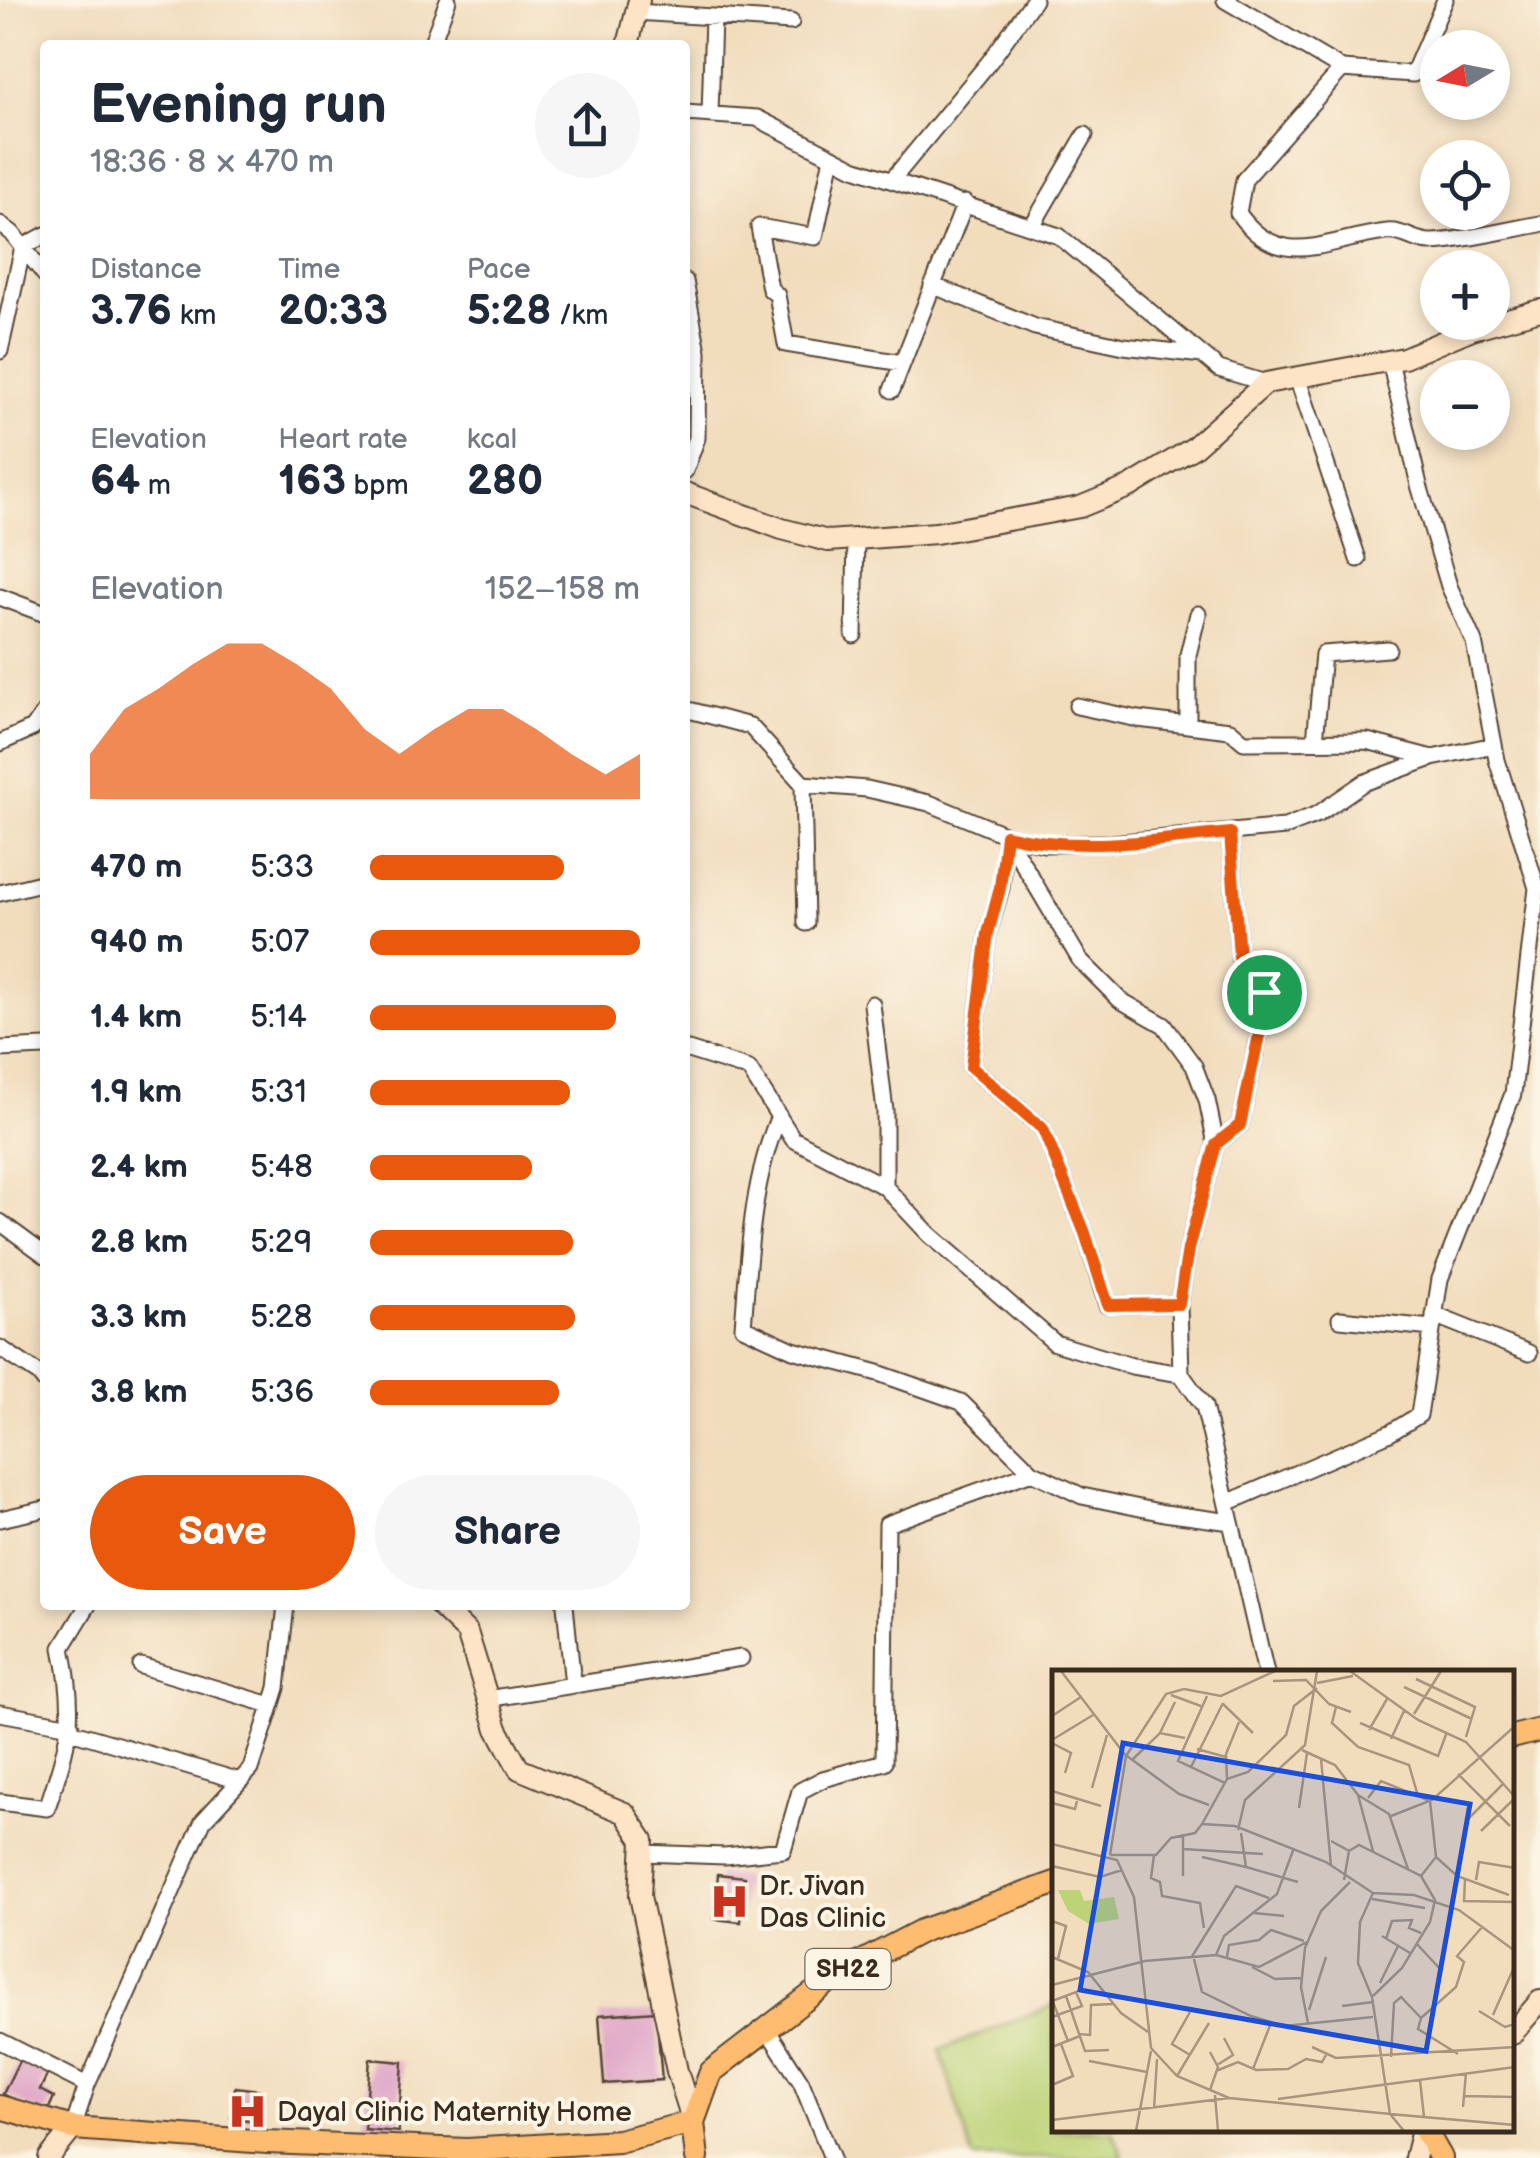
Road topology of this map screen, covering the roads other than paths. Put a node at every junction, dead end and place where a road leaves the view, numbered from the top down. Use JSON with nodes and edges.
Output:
{"nodes":[{"id":1,"x":448,"y":0,"type":"edge"},
{"id":2,"x":1034,"y":0,"type":"edge"},
{"id":3,"x":1225,"y":0,"type":"edge"},
{"id":4,"x":1445,"y":0,"type":"edge"},
{"id":5,"x":637,"y":6,"type":"edge"},
{"id":6,"x":713,"y":17,"type":"junction"},
{"id":7,"x":791,"y":22,"type":"dead end"},
{"id":8,"x":433,"y":40,"type":"edge"},
{"id":9,"x":629,"y":40,"type":"edge"},
{"id":10,"x":1342,"y":69,"type":"junction"},
{"id":11,"x":690,"y":113,"type":"edge"},
{"id":12,"x":710,"y":114,"type":"junction"},
{"id":13,"x":1085,"y":135,"type":"dead end"},
{"id":14,"x":832,"y":156,"type":"junction"},
{"id":15,"x":892,"y":180,"type":"junction"},
{"id":16,"x":965,"y":203,"type":"junction"},
{"id":17,"x":0,"y":224,"type":"edge"},
{"id":18,"x":1540,"y":224,"type":"edge"},
{"id":19,"x":1032,"y":226,"type":"junction"},
{"id":20,"x":40,"y":238,"type":"edge"},
{"id":21,"x":23,"y":247,"type":"junction"},
{"id":22,"x":40,"y":269,"type":"edge"},
{"id":23,"x":932,"y":285,"type":"junction"},
{"id":24,"x":690,"y":308,"type":"edge"},
{"id":25,"x":1540,"y":310,"type":"edge"},
{"id":26,"x":4,"y":322,"type":"edge"},
{"id":27,"x":0,"y":350,"type":"edge"},
{"id":28,"x":1203,"y":356,"type":"junction"},
{"id":29,"x":1390,"y":361,"type":"junction"},
{"id":30,"x":902,"y":363,"type":"junction"},
{"id":31,"x":1297,"y":378,"type":"junction"},
{"id":32,"x":1266,"y":383,"type":"junction"},
{"id":33,"x":892,"y":390,"type":"dead end"},
{"id":34,"x":690,"y":457,"type":"edge"},
{"id":35,"x":690,"y":495,"type":"edge"},
{"id":36,"x":856,"y":538,"type":"junction"},
{"id":37,"x":1358,"y":559,"type":"dead end"},
{"id":38,"x":0,"y":597,"type":"edge"},
{"id":39,"x":40,"y":612,"type":"edge"},
{"id":40,"x":1198,"y":614,"type":"dead end"},
{"id":41,"x":854,"y":636,"type":"dead end"},
{"id":42,"x":1388,"y":649,"type":"dead end"},
{"id":43,"x":1078,"y":706,"type":"dead end"},
{"id":44,"x":690,"y":710,"type":"edge"},
{"id":45,"x":40,"y":718,"type":"edge"},
{"id":46,"x":1188,"y":725,"type":"junction"},
{"id":47,"x":1315,"y":741,"type":"junction"},
{"id":48,"x":0,"y":744,"type":"edge"},
{"id":49,"x":1494,"y":744,"type":"junction"},
{"id":50,"x":1432,"y":758,"type":"junction"},
{"id":51,"x":802,"y":784,"type":"junction"},
{"id":52,"x":1230,"y":833,"type":"junction"},
{"id":53,"x":1006,"y":835,"type":"junction"},
{"id":54,"x":40,"y":883,"type":"edge"},
{"id":55,"x":0,"y":893,"type":"edge"},
{"id":56,"x":806,"y":923,"type":"dead end"},
{"id":57,"x":1535,"y":966,"type":"edge"},
{"id":58,"x":872,"y":1004,"type":"dead end"},
{"id":59,"x":40,"y":1047,"type":"edge"},
{"id":60,"x":0,"y":1048,"type":"edge"},
{"id":61,"x":690,"y":1051,"type":"edge"},
{"id":62,"x":779,"y":1116,"type":"junction"},
{"id":63,"x":1216,"y":1144,"type":"junction"},
{"id":64,"x":885,"y":1187,"type":"junction"},
{"id":65,"x":0,"y":1222,"type":"edge"},
{"id":66,"x":40,"y":1250,"type":"edge"},
{"id":67,"x":1179,"y":1304,"type":"junction"},
{"id":68,"x":1340,"y":1319,"type":"dead end"},
{"id":69,"x":1433,"y":1322,"type":"junction"},
{"id":70,"x":0,"y":1348,"type":"edge"},
{"id":71,"x":1530,"y":1353,"type":"dead end"},
{"id":72,"x":1181,"y":1374,"type":"junction"},
{"id":73,"x":40,"y":1375,"type":"edge"},
{"id":74,"x":1032,"y":1472,"type":"junction"},
{"id":75,"x":1227,"y":1503,"type":"junction"},
{"id":76,"x":40,"y":1510,"type":"edge"},
{"id":77,"x":0,"y":1518,"type":"edge"},
{"id":78,"x":1231,"y":1522,"type":"junction"},
{"id":79,"x":85,"y":1610,"type":"edge"},
{"id":80,"x":285,"y":1610,"type":"edge"},
{"id":81,"x":444,"y":1610,"type":"edge"},
{"id":82,"x":566,"y":1610,"type":"edge"},
{"id":83,"x":742,"y":1658,"type":"dead end"},
{"id":84,"x":141,"y":1666,"type":"dead end"},
{"id":85,"x":1265,"y":1670,"type":"edge"},
{"id":86,"x":574,"y":1684,"type":"junction"},
{"id":87,"x":488,"y":1699,"type":"junction"},
{"id":88,"x":272,"y":1705,"type":"junction"},
{"id":89,"x":0,"y":1713,"type":"edge"},
{"id":90,"x":71,"y":1728,"type":"junction"},
{"id":91,"x":1540,"y":1730,"type":"edge"},
{"id":92,"x":1515,"y":1736,"type":"edge"},
{"id":93,"x":240,"y":1781,"type":"junction"},
{"id":94,"x":0,"y":1802,"type":"edge"},
{"id":95,"x":642,"y":1853,"type":"junction"},
{"id":96,"x":1052,"y":1884,"type":"edge"},
{"id":97,"x":1540,"y":2001,"type":"edge"},
{"id":98,"x":1515,"y":2030,"type":"edge"},
{"id":99,"x":768,"y":2032,"type":"junction"},
{"id":100,"x":0,"y":2041,"type":"edge"},
{"id":101,"x":88,"y":2085,"type":"junction"},
{"id":102,"x":0,"y":2107,"type":"edge"},
{"id":103,"x":693,"y":2122,"type":"junction"},
{"id":104,"x":73,"y":2128,"type":"junction"},
{"id":105,"x":1422,"y":2133,"type":"edge"},
{"id":106,"x":1425,"y":2133,"type":"edge"},
{"id":107,"x":49,"y":2158,"type":"edge"},
{"id":108,"x":697,"y":2158,"type":"edge"},
{"id":109,"x":832,"y":2158,"type":"edge"},
{"id":110,"x":1415,"y":2158,"type":"edge"},
{"id":111,"x":1440,"y":2158,"type":"edge"}],
"edges":[{"from":1,"to":8,"type":"street"},
{"from":2,"to":15,"type":"street"},
{"from":3,"to":10,"type":"street"},
{"from":4,"to":10,"type":"street"},
{"from":5,"to":6,"type":"street"},
{"from":5,"to":9,"type":"street"},
{"from":6,"to":7,"type":"street"},
{"from":6,"to":12,"type":"street"},
{"from":10,"to":18,"type":"street"},
{"from":11,"to":12,"type":"street"},
{"from":12,"to":14,"type":"street"},
{"from":13,"to":19,"type":"street"},
{"from":14,"to":15,"type":"street"},
{"from":14,"to":30,"type":"street"},
{"from":15,"to":16,"type":"street"},
{"from":16,"to":19,"type":"street"},
{"from":16,"to":23,"type":"street"},
{"from":17,"to":21,"type":"street"},
{"from":19,"to":28,"type":"street"},
{"from":20,"to":21,"type":"street"},
{"from":21,"to":22,"type":"street"},
{"from":21,"to":26,"type":"street"},
{"from":23,"to":28,"type":"street"},
{"from":23,"to":30,"type":"street"},
{"from":24,"to":34,"type":"street"},
{"from":25,"to":29,"type":"street"},
{"from":26,"to":27,"type":"street"},
{"from":28,"to":32,"type":"street"},
{"from":29,"to":31,"type":"street"},
{"from":29,"to":49,"type":"street"},
{"from":30,"to":33,"type":"street"},
{"from":31,"to":32,"type":"street"},
{"from":31,"to":37,"type":"street"},
{"from":32,"to":36,"type":"street"},
{"from":35,"to":36,"type":"street"},
{"from":36,"to":41,"type":"street"},
{"from":38,"to":39,"type":"street"},
{"from":40,"to":46,"type":"street"},
{"from":42,"to":47,"type":"street"},
{"from":43,"to":46,"type":"street"},
{"from":44,"to":51,"type":"street"},
{"from":45,"to":48,"type":"street"},
{"from":46,"to":47,"type":"street"},
{"from":47,"to":50,"type":"street"},
{"from":49,"to":50,"type":"street"},
{"from":49,"to":57,"type":"street"},
{"from":50,"to":52,"type":"street"},
{"from":51,"to":53,"type":"street"},
{"from":51,"to":56,"type":"street"},
{"from":52,"to":53,"type":"street"},
{"from":52,"to":63,"type":"street"},
{"from":53,"to":63,"type":"street"},
{"from":53,"to":67,"type":"street"},
{"from":54,"to":55,"type":"street"},
{"from":57,"to":69,"type":"street"},
{"from":58,"to":64,"type":"street"},
{"from":59,"to":60,"type":"street"},
{"from":61,"to":62,"type":"street"},
{"from":62,"to":64,"type":"street"},
{"from":62,"to":74,"type":"street"},
{"from":63,"to":67,"type":"street"},
{"from":64,"to":72,"type":"street"},
{"from":65,"to":66,"type":"street"},
{"from":67,"to":72,"type":"street"},
{"from":68,"to":69,"type":"street"},
{"from":69,"to":71,"type":"street"},
{"from":69,"to":75,"type":"street"},
{"from":70,"to":73,"type":"street"},
{"from":72,"to":75,"type":"street"},
{"from":74,"to":78,"type":"street"},
{"from":74,"to":95,"type":"street"},
{"from":75,"to":78,"type":"street"},
{"from":76,"to":77,"type":"street"},
{"from":78,"to":85,"type":"street"},
{"from":79,"to":90,"type":"street"},
{"from":80,"to":88,"type":"street"},
{"from":81,"to":87,"type":"street"},
{"from":82,"to":86,"type":"street"},
{"from":83,"to":86,"type":"street"},
{"from":84,"to":88,"type":"street"},
{"from":86,"to":87,"type":"street"},
{"from":87,"to":95,"type":"street"},
{"from":88,"to":93,"type":"street"},
{"from":89,"to":90,"type":"street"},
{"from":90,"to":93,"type":"street"},
{"from":90,"to":94,"type":"street"},
{"from":91,"to":92,"type":"main road"},
{"from":93,"to":101,"type":"street"},
{"from":95,"to":103,"type":"street"},
{"from":96,"to":99,"type":"main road","number":"SH22"},
{"from":97,"to":98,"type":"street"},
{"from":99,"to":103,"type":"main road","number":"SH22"},
{"from":99,"to":109,"type":"street"},
{"from":100,"to":101,"type":"street"},
{"from":101,"to":104,"type":"street"},
{"from":102,"to":104,"type":"main road"},
{"from":103,"to":104,"type":"main road"},
{"from":103,"to":108,"type":"main road"},
{"from":104,"to":107,"type":"street"},
{"from":105,"to":110,"type":"street"},
{"from":106,"to":111,"type":"main road"}]}
